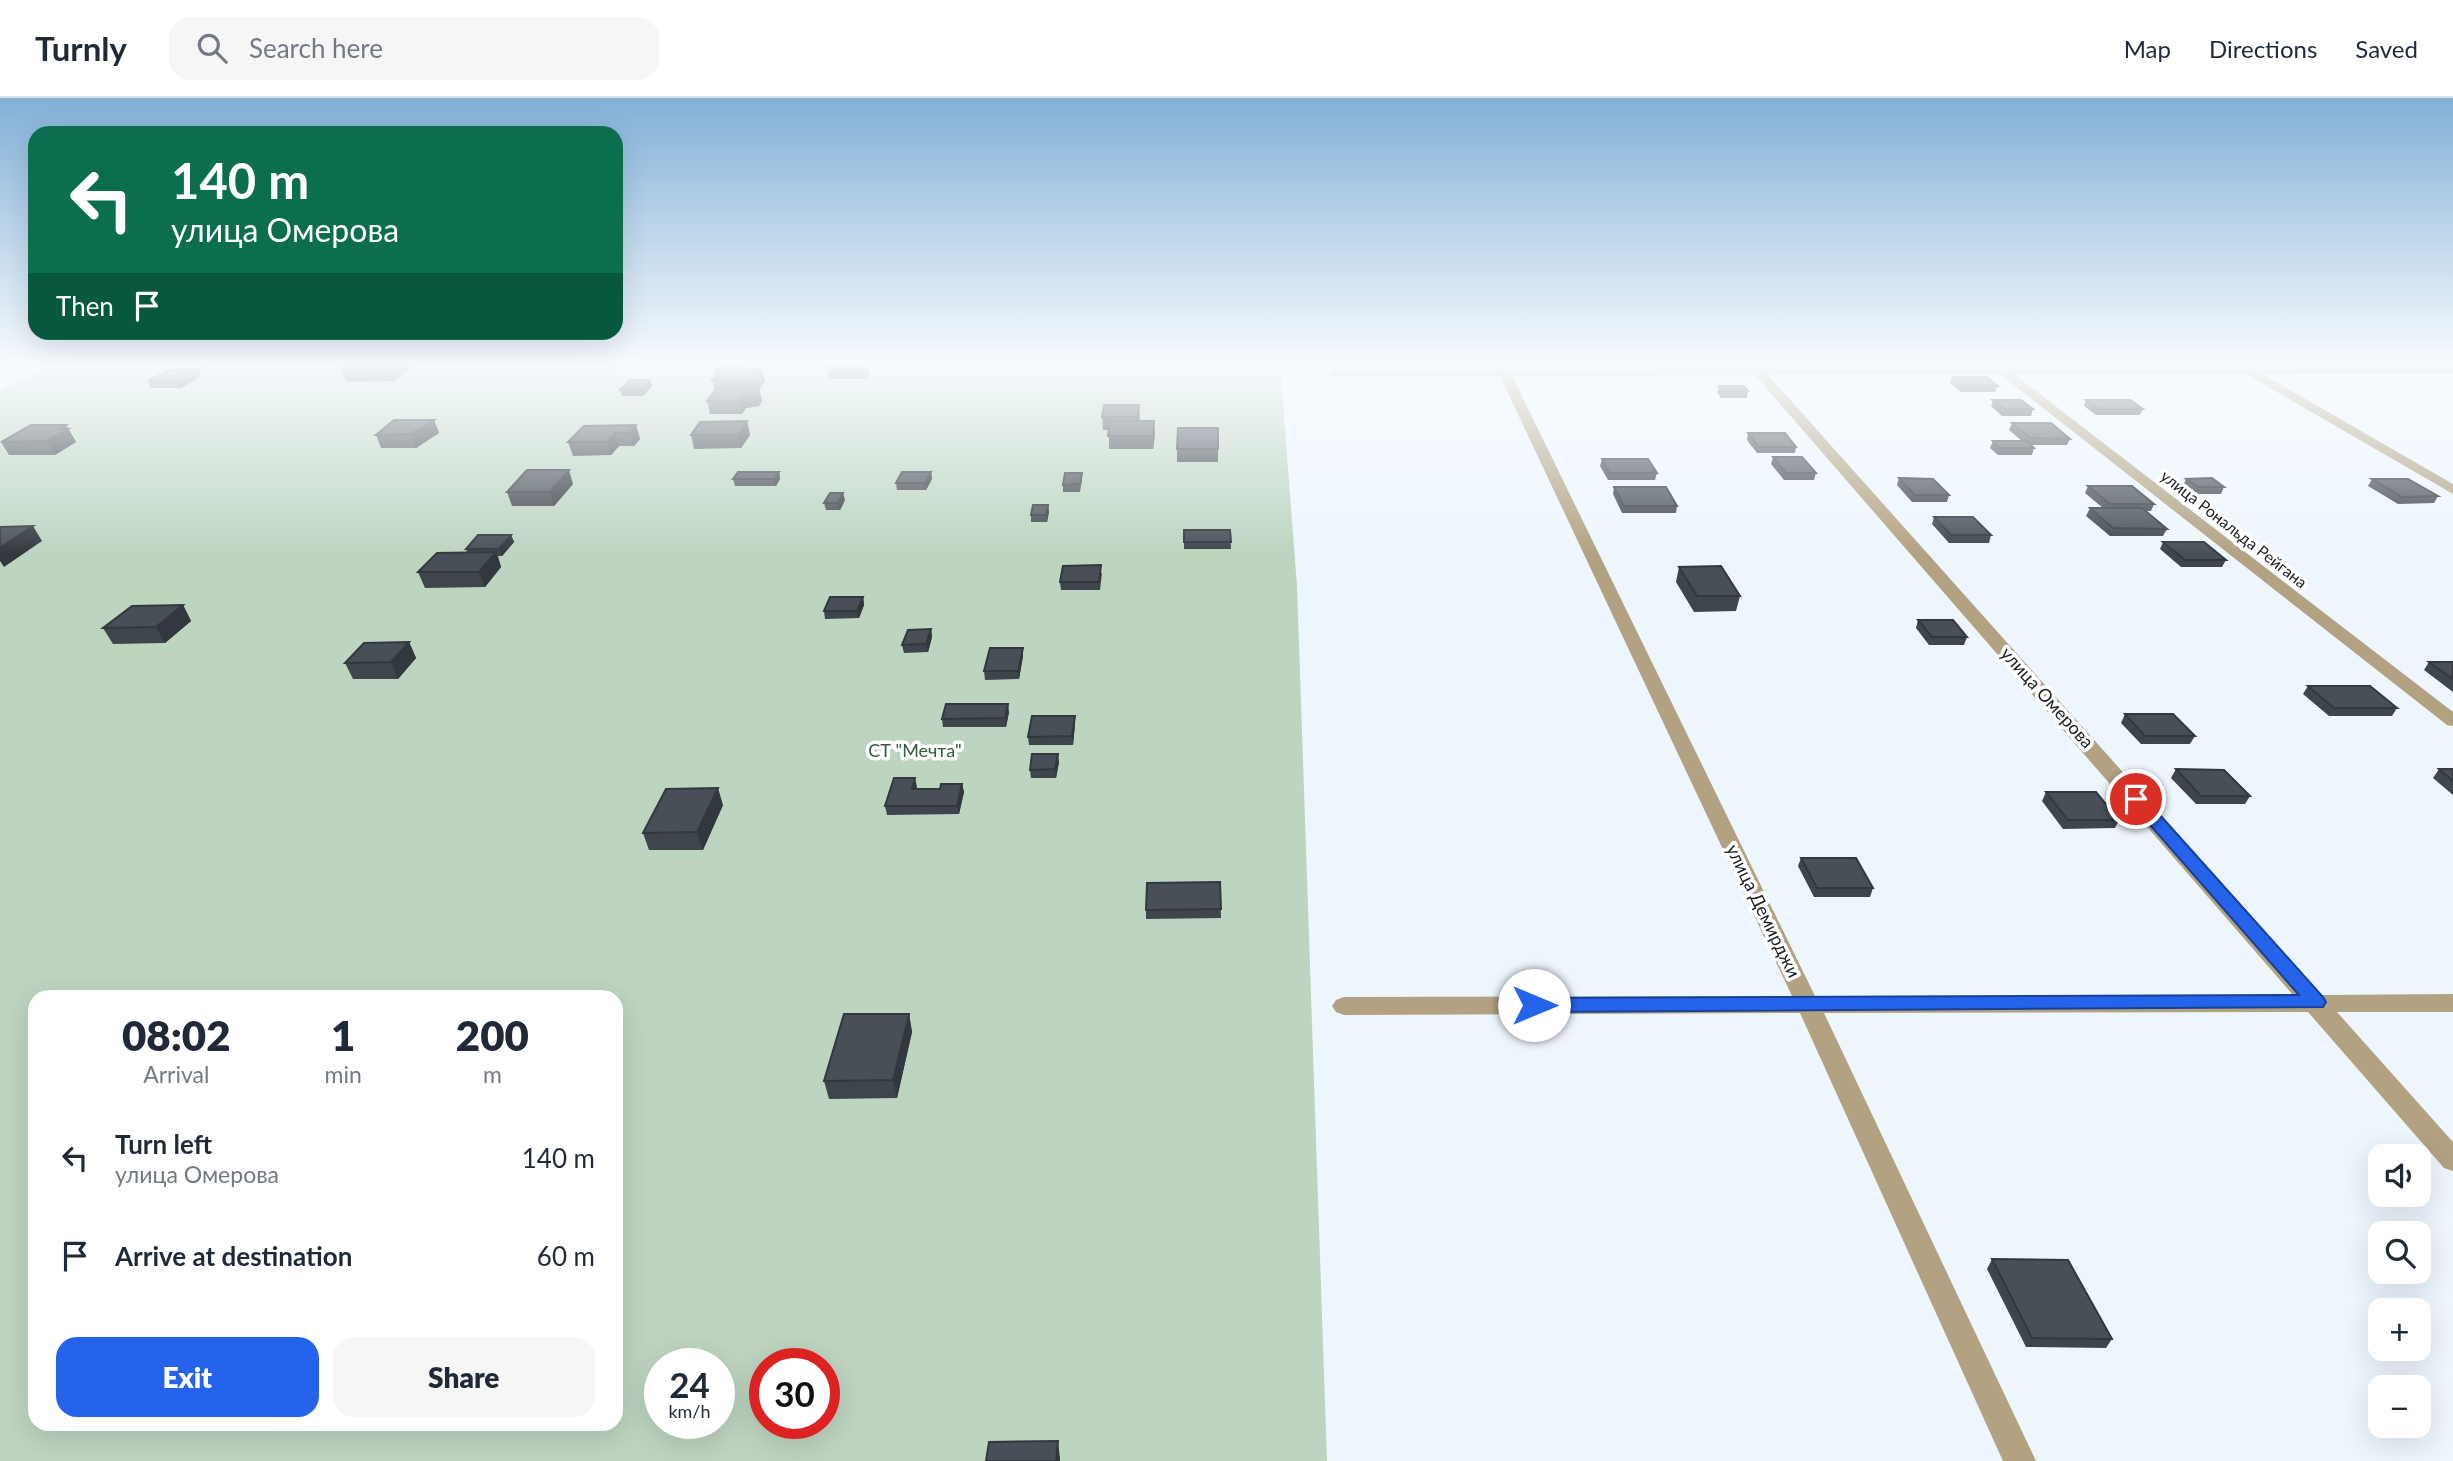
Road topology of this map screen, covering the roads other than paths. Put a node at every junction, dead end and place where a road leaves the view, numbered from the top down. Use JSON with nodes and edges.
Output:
{"nodes":[{"id":1,"x":1531,"y":428,"type":"edge"},
{"id":2,"x":1807,"y":428,"type":"edge"},
{"id":3,"x":2076,"y":428,"type":"edge"},
{"id":4,"x":2346,"y":428,"type":"edge"},
{"id":5,"x":2453,"y":490,"type":"edge"},
{"id":6,"x":2453,"y":721,"type":"edge"},
{"id":7,"x":2316,"y":1002,"type":"junction"},
{"id":8,"x":1807,"y":1003,"type":"junction"},
{"id":9,"x":2453,"y":1003,"type":"edge"},
{"id":10,"x":1344,"y":1006,"type":"dead end"},
{"id":11,"x":2453,"y":1160,"type":"edge"},
{"id":12,"x":2020,"y":1461,"type":"edge"}],
"edges":[{"from":1,"to":8,"type":"street","name":"улица Демирджи"},
{"from":2,"to":7,"type":"street","name":"улица Омерова"},
{"from":3,"to":6,"type":"street","name":"улица Рональда Рейгана"},
{"from":4,"to":5,"type":"street"},
{"from":7,"to":8,"type":"street"},
{"from":7,"to":9,"type":"street"},
{"from":7,"to":11,"type":"street","name":"улица Омерова"},
{"from":8,"to":10,"type":"street"},
{"from":8,"to":12,"type":"street","name":"улица Демирджи"}]}
